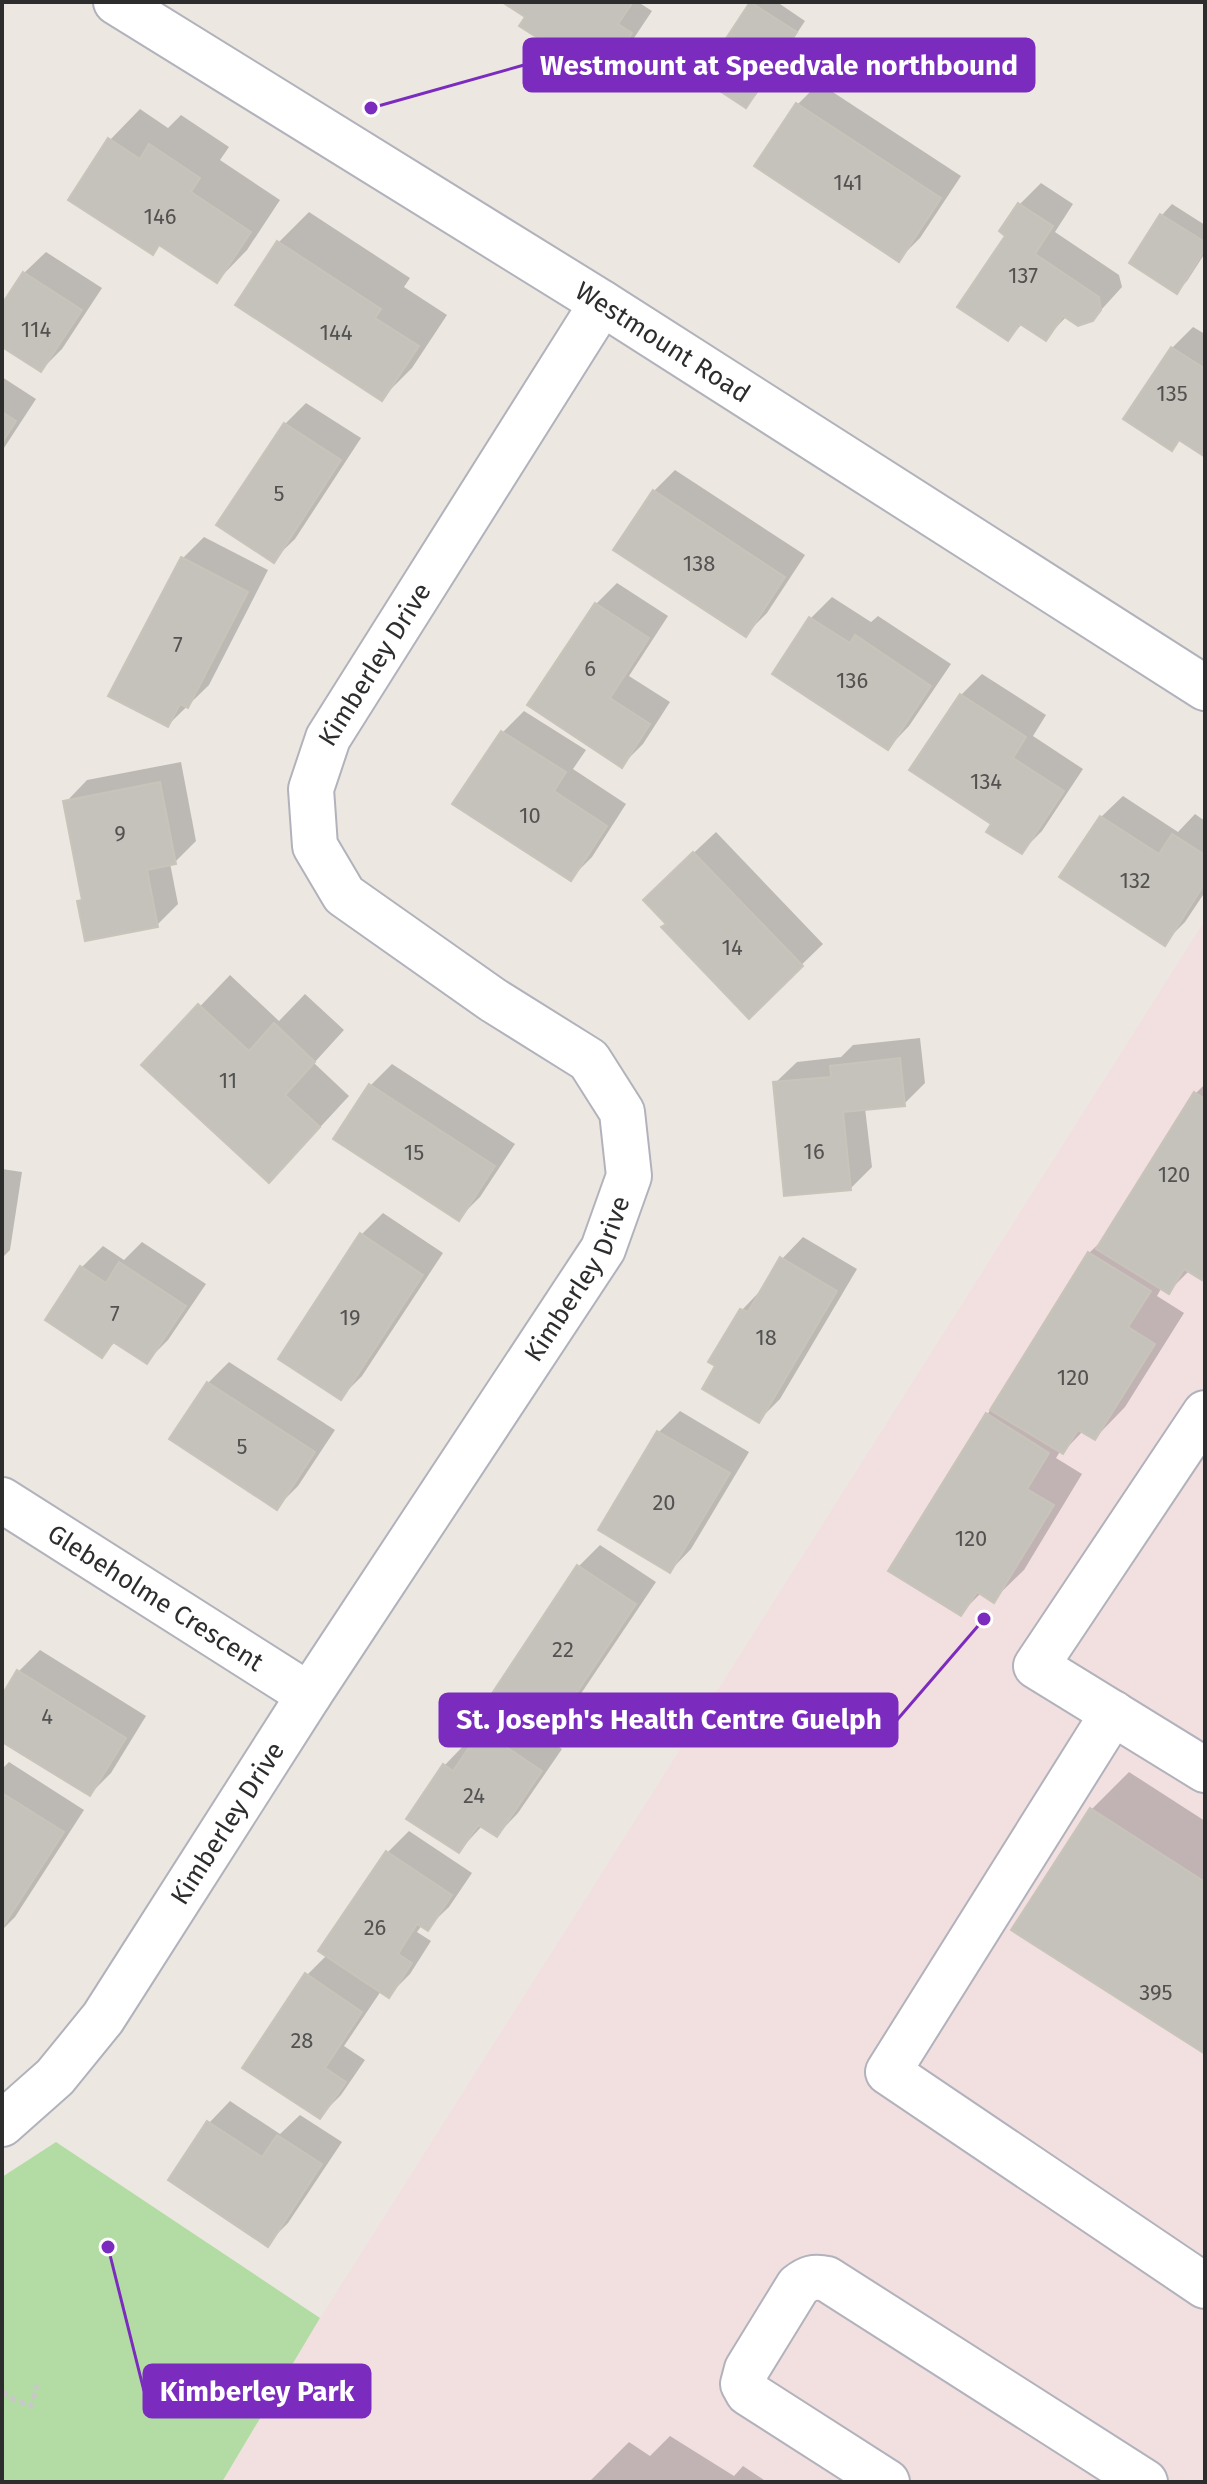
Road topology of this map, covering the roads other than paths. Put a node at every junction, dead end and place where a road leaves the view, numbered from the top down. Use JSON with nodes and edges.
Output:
{"nodes":[{"id":1,"x":116,"y":2,"type":"edge"},
{"id":2,"x":602,"y":303,"type":"junction"},
{"id":3,"x":1205,"y":688,"type":"edge"},
{"id":4,"x":1205,"y":1413,"type":"edge"},
{"id":5,"x":2,"y":1500,"type":"edge"},
{"id":6,"x":309,"y":1695,"type":"junction"},
{"id":7,"x":1113,"y":1713,"type":"junction"},
{"id":8,"x":1205,"y":1770,"type":"edge"},
{"id":9,"x":2,"y":2124,"type":"edge"},
{"id":10,"x":1205,"y":2286,"type":"edge"},
{"id":11,"x":887,"y":2482,"type":"edge"},
{"id":12,"x":1145,"y":2482,"type":"edge"}],
"edges":[{"from":1,"to":2,"type":"street","name":"Westmount Road"},
{"from":2,"to":3,"type":"street","name":"Westmount Road"},
{"from":2,"to":6,"type":"street","name":"Kimberley Drive"},
{"from":4,"to":7,"type":"street"},
{"from":5,"to":6,"type":"street","name":"Glebeholme Crescent"},
{"from":6,"to":9,"type":"street","name":"Kimberley Drive"},
{"from":7,"to":8,"type":"street"},
{"from":7,"to":10,"type":"street"},
{"from":11,"to":12,"type":"street"}]}
